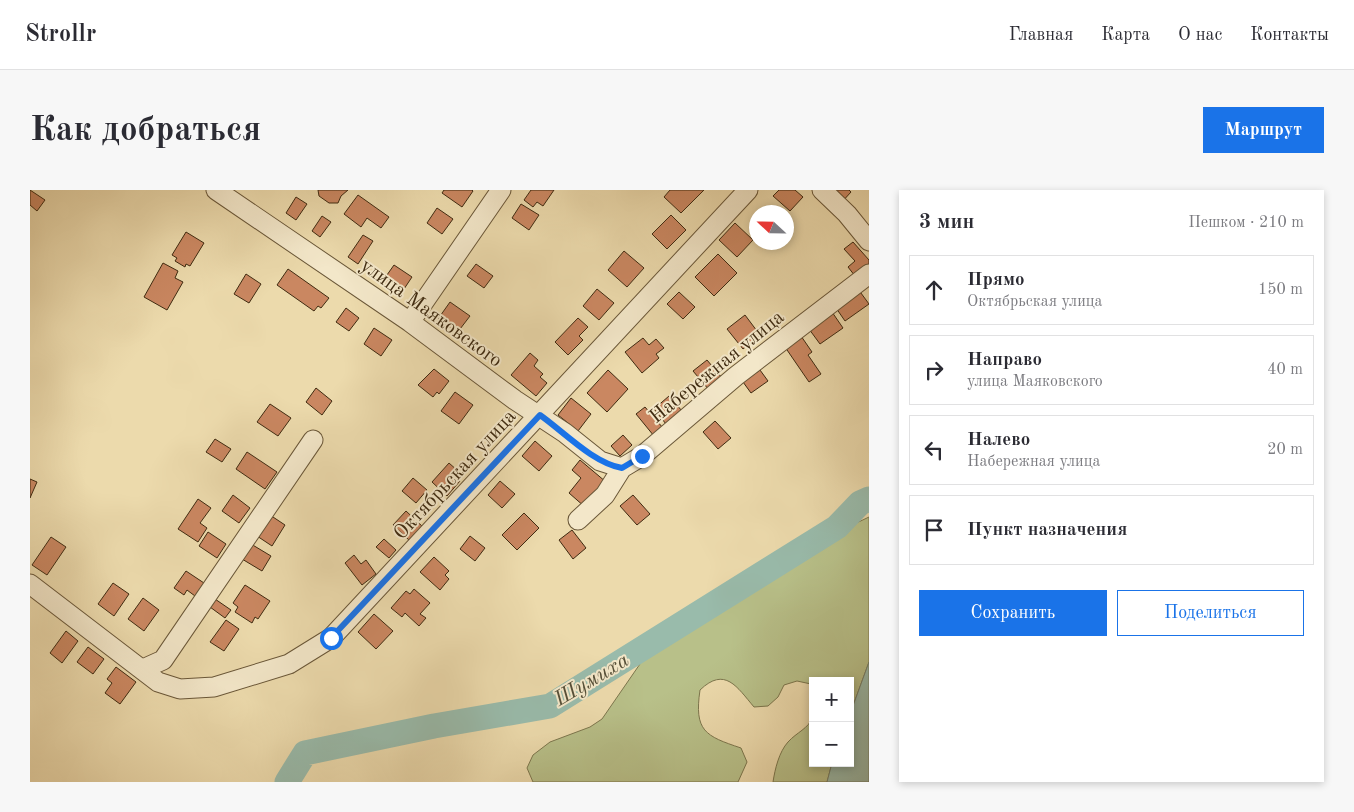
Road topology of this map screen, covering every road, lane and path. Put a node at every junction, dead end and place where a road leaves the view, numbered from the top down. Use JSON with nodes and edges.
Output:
{"nodes":[{"id":1,"x":216,"y":190,"type":"edge"},
{"id":2,"x":501,"y":190,"type":"edge"},
{"id":3,"x":748,"y":190,"type":"edge"},
{"id":4,"x":822,"y":190,"type":"edge"},
{"id":5,"x":869,"y":241,"type":"edge"},
{"id":6,"x":869,"y":274,"type":"edge"},
{"id":7,"x":410,"y":322,"type":"junction"},
{"id":8,"x":540,"y":415,"type":"junction"},
{"id":9,"x":313,"y":440,"type":"dead end"},
{"id":10,"x":622,"y":468,"type":"junction"},
{"id":11,"x":578,"y":520,"type":"dead end"},
{"id":12,"x":30,"y":584,"type":"edge"},
{"id":13,"x":143,"y":669,"type":"junction"}],
"edges":[{"from":1,"to":7,"type":"street","name":"улица Маяковского"},
{"from":2,"to":7,"type":"street"},
{"from":3,"to":8,"type":"street","name":"Октябрьская улица"},
{"from":4,"to":5,"type":"street"},
{"from":6,"to":10,"type":"street","name":"Набережная улица"},
{"from":7,"to":8,"type":"street","name":"улица Маяковского"},
{"from":8,"to":10,"type":"street","name":"улица Маяковского"},
{"from":8,"to":13,"type":"street","name":"Октябрьская улица"},
{"from":9,"to":13,"type":"street"},
{"from":10,"to":11,"type":"street","name":"Набережная улица"},
{"from":12,"to":13,"type":"street","name":"Октябрьская улица"}]}
